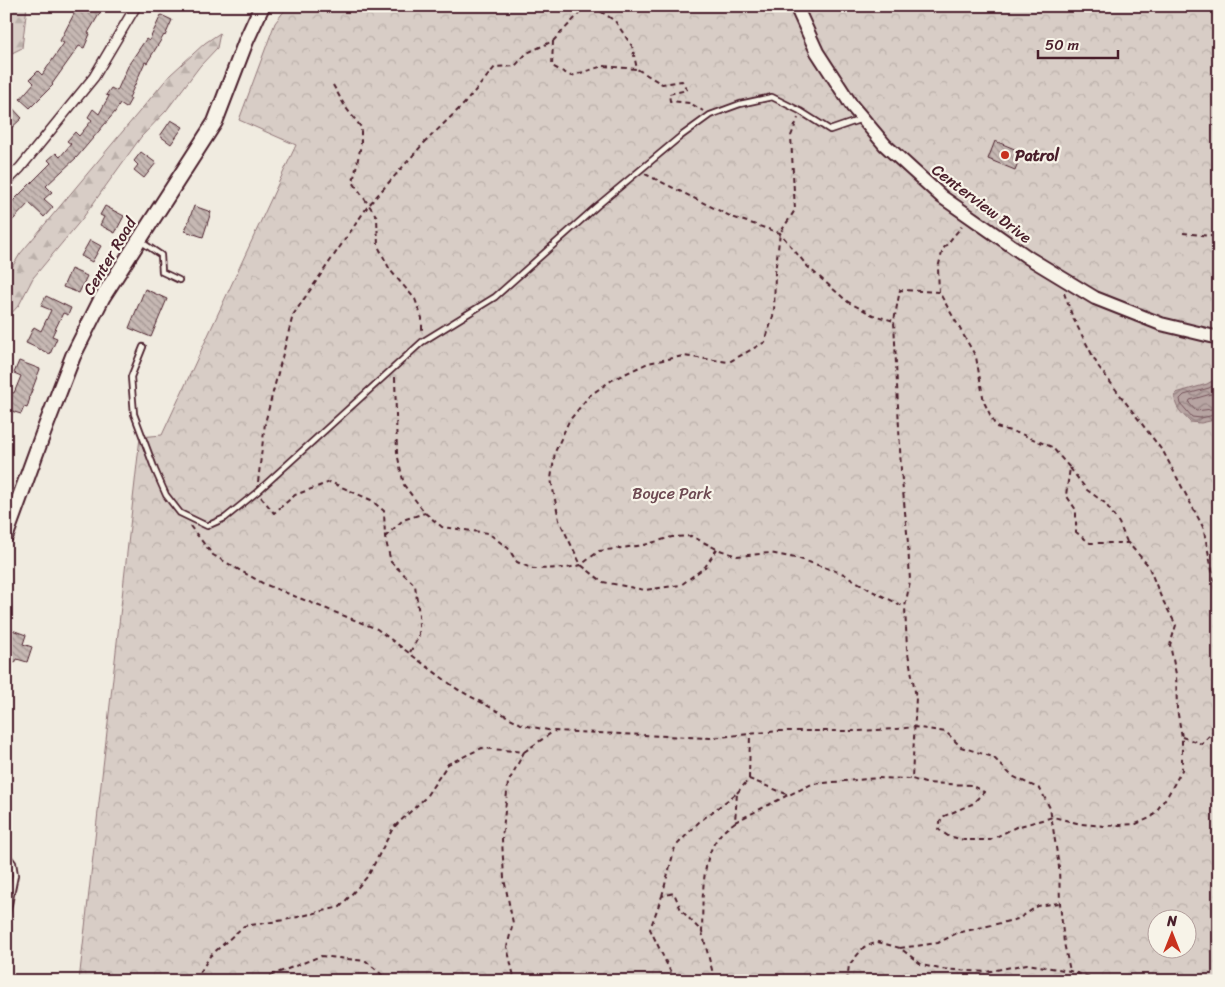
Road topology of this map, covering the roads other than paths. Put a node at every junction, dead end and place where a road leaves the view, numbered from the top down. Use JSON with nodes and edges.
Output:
{"nodes":[{"id":1,"x":136,"y":6,"type":"edge"},
{"id":2,"x":262,"y":6,"type":"edge"},
{"id":3,"x":796,"y":6,"type":"edge"},
{"id":4,"x":863,"y":119,"type":"junction"},
{"id":5,"x":6,"y":182,"type":"edge"},
{"id":6,"x":139,"y":240,"type":"junction"},
{"id":7,"x":179,"y":280,"type":"dead end"},
{"id":8,"x":1219,"y":338,"type":"edge"},
{"id":9,"x":143,"y":347,"type":"dead end"},
{"id":10,"x":6,"y":535,"type":"edge"},
{"id":11,"x":6,"y":854,"type":"edge"},
{"id":12,"x":6,"y":920,"type":"edge"}],
"edges":[{"from":1,"to":5,"type":"street"},
{"from":2,"to":6,"type":"main road","name":"Center Road"},
{"from":3,"to":4,"type":"street","name":"Centerview Drive"},
{"from":4,"to":8,"type":"street","name":"Centerview Drive"},
{"from":4,"to":9,"type":"lane"},
{"from":6,"to":7,"type":"lane"},
{"from":6,"to":10,"type":"main road","name":"Center Road"},
{"from":11,"to":12,"type":"lane"}]}
